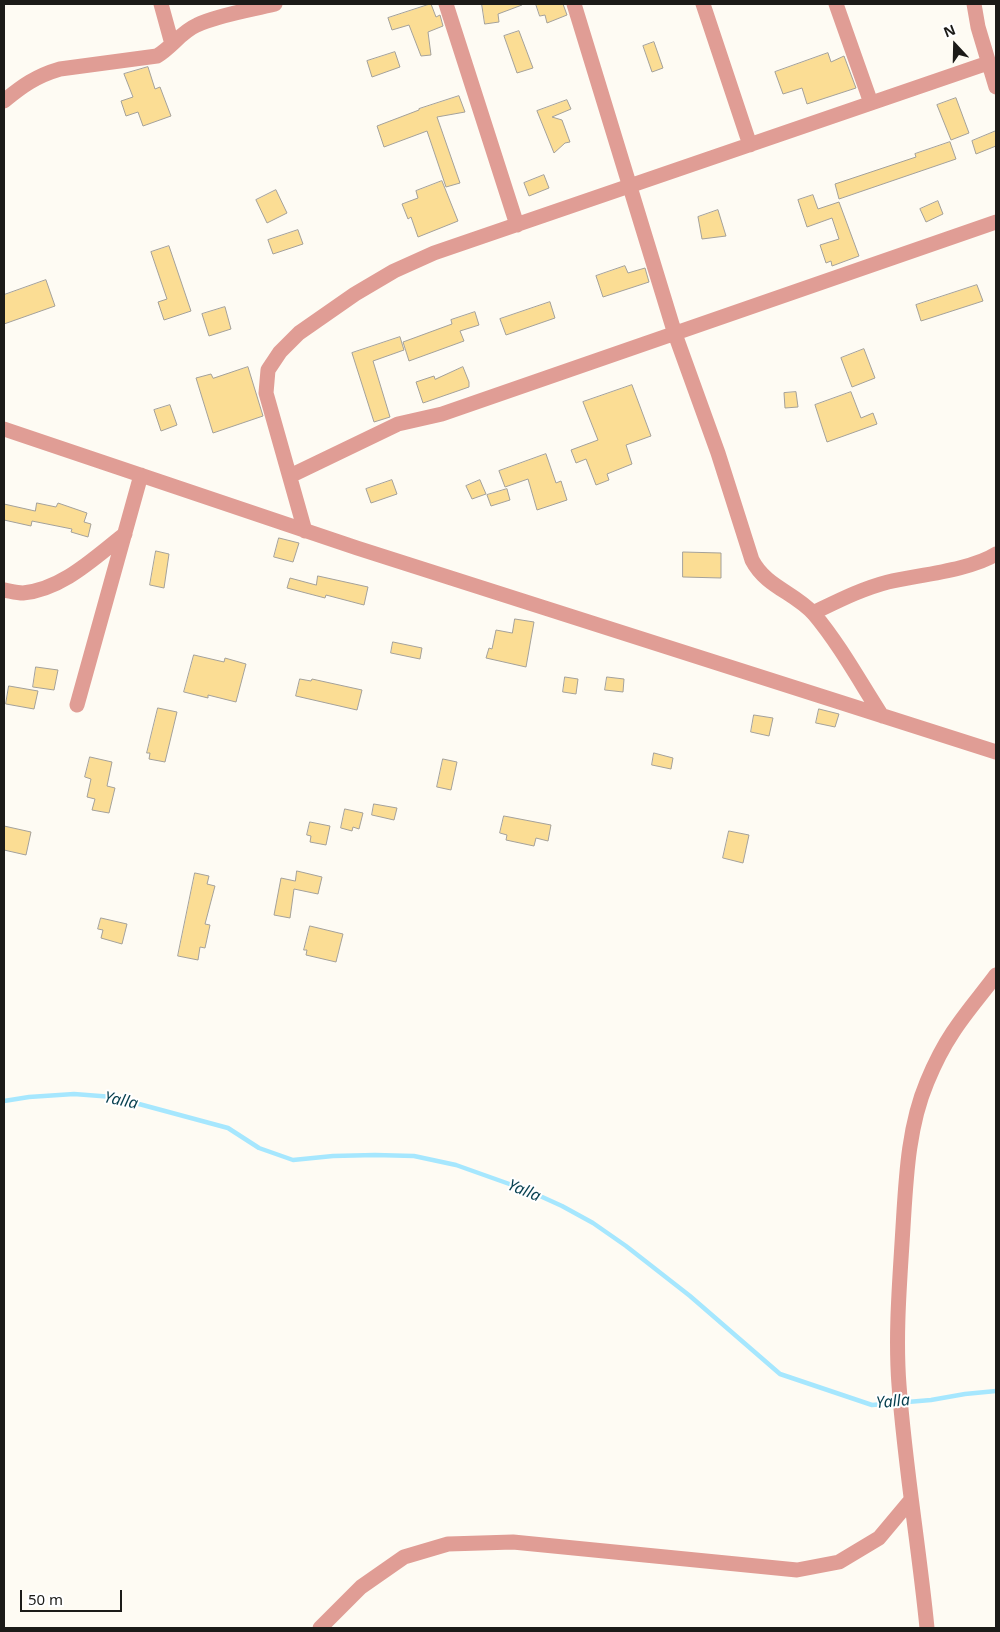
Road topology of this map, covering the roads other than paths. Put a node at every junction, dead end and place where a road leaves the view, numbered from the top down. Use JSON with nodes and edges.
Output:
{"nodes":[{"id":1,"x":162,"y":4,"type":"edge"},
{"id":2,"x":275,"y":4,"type":"edge"},
{"id":3,"x":446,"y":4,"type":"edge"},
{"id":4,"x":574,"y":4,"type":"edge"},
{"id":5,"x":704,"y":4,"type":"edge"},
{"id":6,"x":836,"y":4,"type":"edge"},
{"id":7,"x":974,"y":4,"type":"edge"},
{"id":8,"x":172,"y":44,"type":"junction"},
{"id":9,"x":988,"y":63,"type":"junction"},
{"id":10,"x":996,"y":87,"type":"edge"},
{"id":11,"x":4,"y":101,"type":"edge"},
{"id":12,"x":871,"y":103,"type":"junction"},
{"id":13,"x":750,"y":145,"type":"junction"},
{"id":14,"x":630,"y":186,"type":"junction"},
{"id":15,"x":996,"y":222,"type":"edge"},
{"id":16,"x":517,"y":225,"type":"junction"},
{"id":17,"x":675,"y":334,"type":"junction"},
{"id":18,"x":4,"y":429,"type":"edge"},
{"id":19,"x":141,"y":475,"type":"junction"},
{"id":20,"x":290,"y":476,"type":"junction"},
{"id":21,"x":305,"y":531,"type":"junction"},
{"id":22,"x":124,"y":534,"type":"junction"},
{"id":23,"x":996,"y":554,"type":"edge"},
{"id":24,"x":4,"y":590,"type":"edge"},
{"id":25,"x":813,"y":613,"type":"junction"},
{"id":26,"x":77,"y":705,"type":"dead end"},
{"id":27,"x":882,"y":716,"type":"junction"},
{"id":28,"x":996,"y":752,"type":"edge"},
{"id":29,"x":996,"y":975,"type":"edge"},
{"id":30,"x":910,"y":1501,"type":"junction"},
{"id":31,"x":930,"y":1627,"type":"edge"},
{"id":32,"x":320,"y":1628,"type":"edge"}],
"edges":[{"from":1,"to":8,"type":"street"},
{"from":2,"to":8,"type":"street"},
{"from":3,"to":16,"type":"street"},
{"from":4,"to":14,"type":"street"},
{"from":5,"to":13,"type":"street"},
{"from":6,"to":12,"type":"street"},
{"from":7,"to":9,"type":"street"},
{"from":8,"to":11,"type":"street"},
{"from":9,"to":10,"type":"street"},
{"from":9,"to":12,"type":"street"},
{"from":12,"to":13,"type":"street"},
{"from":13,"to":14,"type":"street"},
{"from":14,"to":16,"type":"street"},
{"from":14,"to":17,"type":"street"},
{"from":15,"to":17,"type":"street"},
{"from":16,"to":20,"type":"street"},
{"from":17,"to":20,"type":"street"},
{"from":17,"to":25,"type":"street"},
{"from":18,"to":19,"type":"street"},
{"from":19,"to":21,"type":"street"},
{"from":19,"to":22,"type":"street"},
{"from":20,"to":21,"type":"street"},
{"from":21,"to":27,"type":"street"},
{"from":22,"to":24,"type":"street"},
{"from":22,"to":26,"type":"street"},
{"from":23,"to":25,"type":"street"},
{"from":25,"to":27,"type":"street"},
{"from":27,"to":28,"type":"street"},
{"from":29,"to":30,"type":"street"},
{"from":30,"to":31,"type":"street"},
{"from":30,"to":32,"type":"street"}]}
